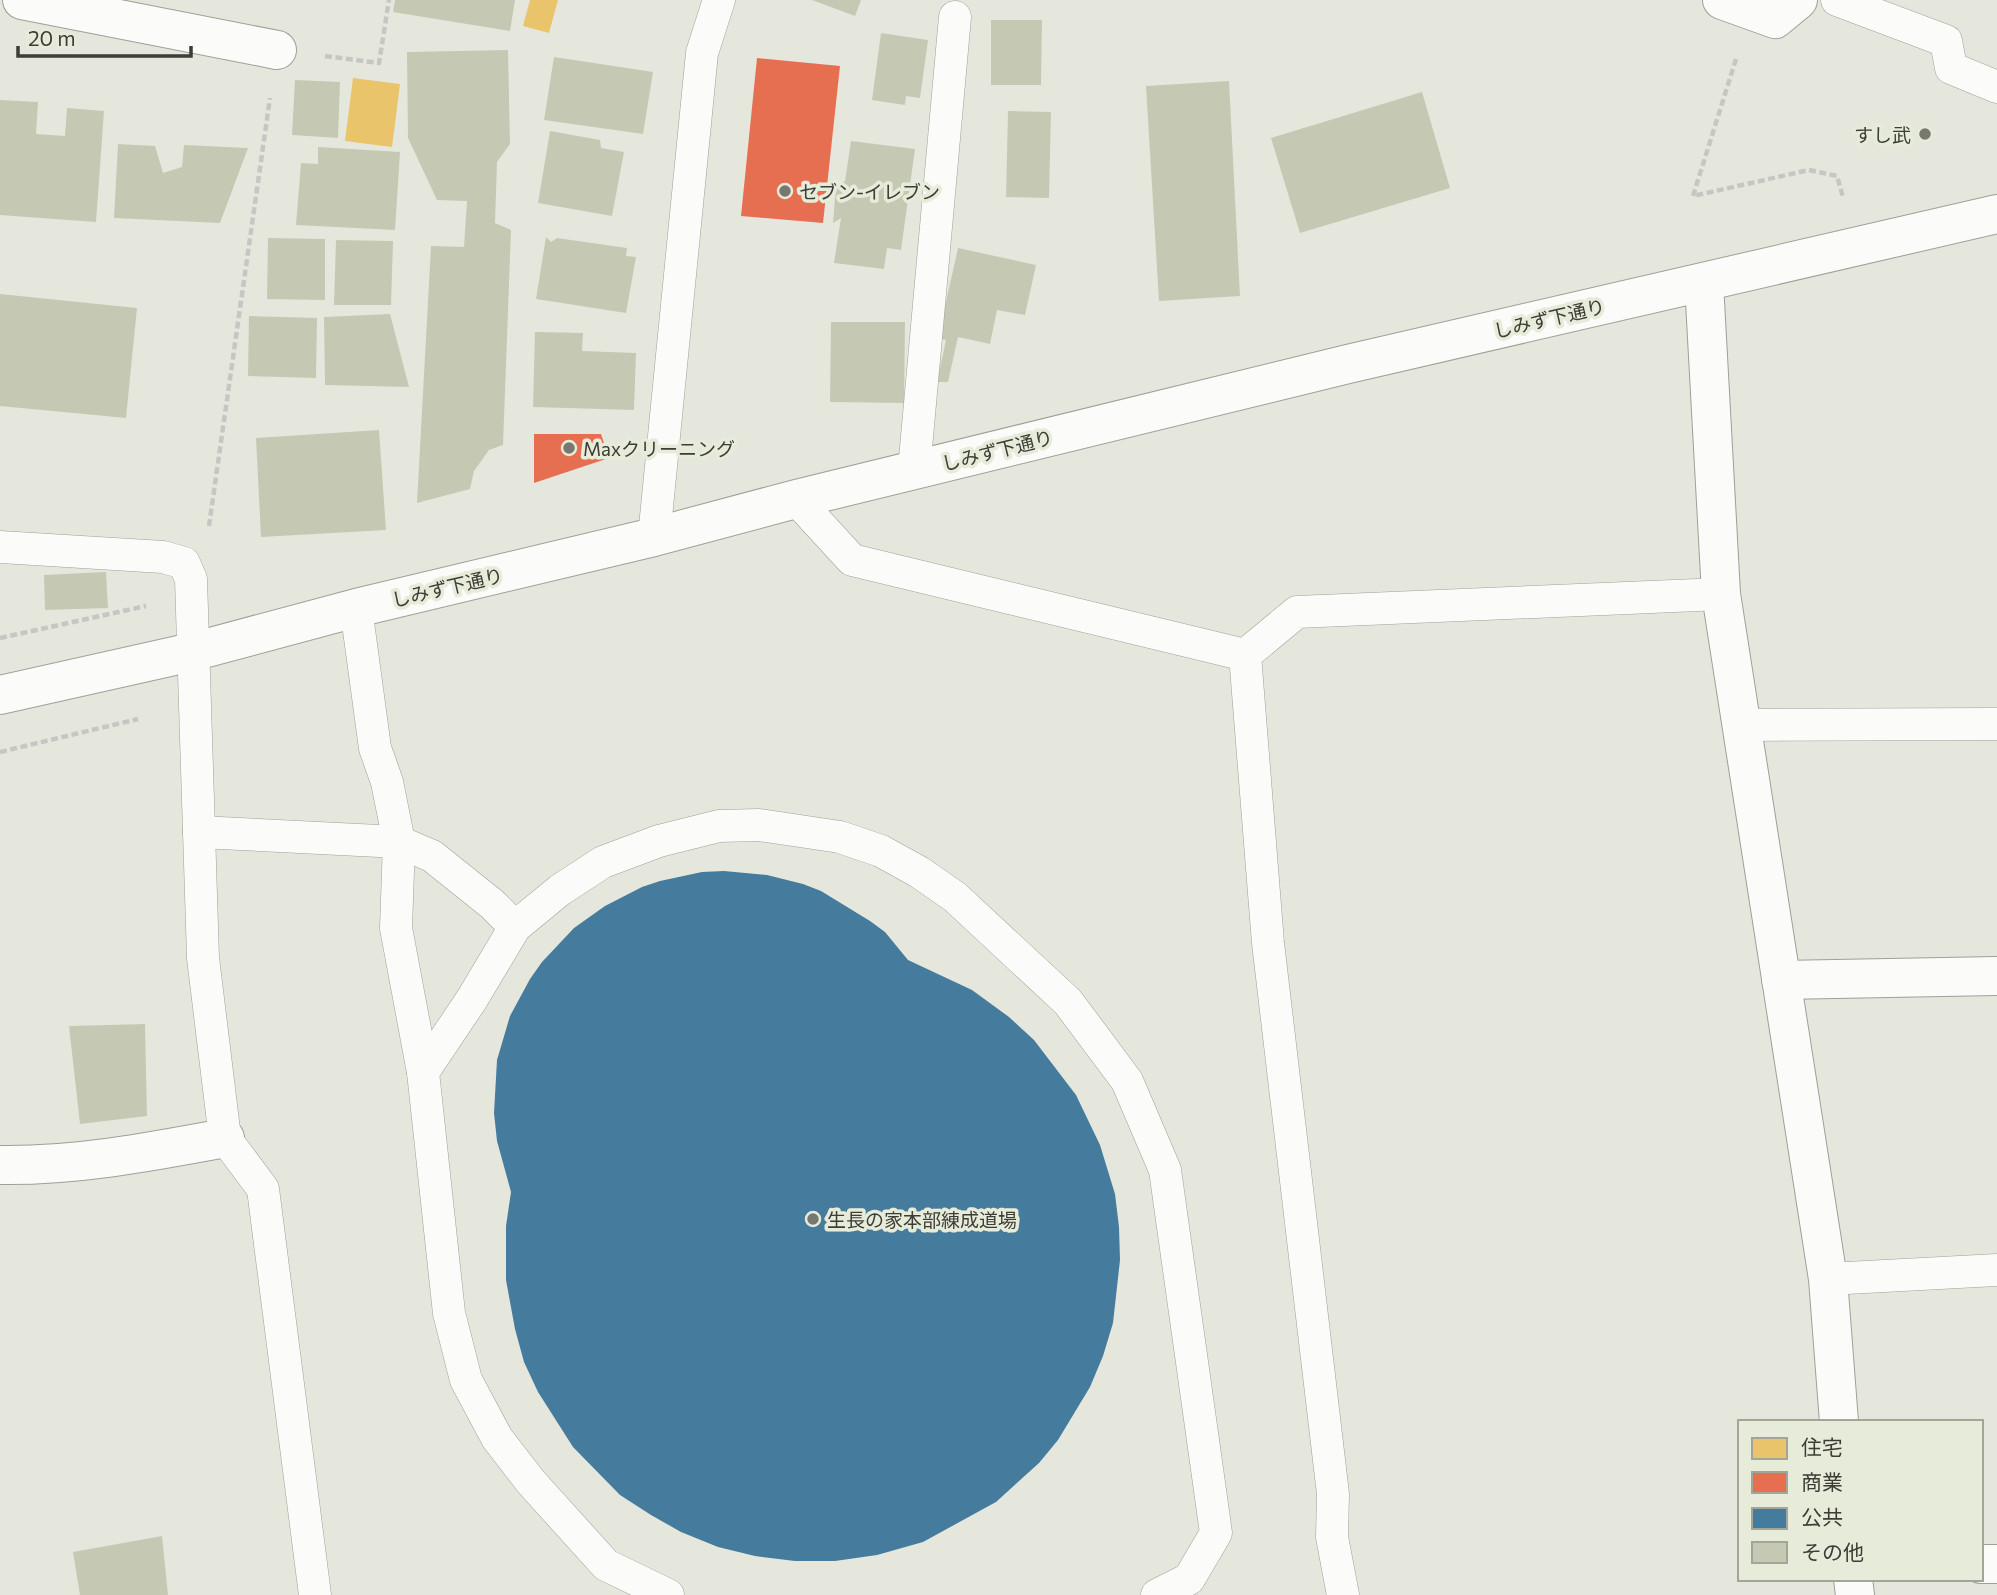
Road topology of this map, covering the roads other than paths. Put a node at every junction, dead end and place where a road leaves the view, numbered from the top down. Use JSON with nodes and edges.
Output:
{"nodes":[{"id":1,"x":22,"y":0,"type":"edge"},
{"id":2,"x":719,"y":0,"type":"edge"},
{"id":3,"x":1798,"y":0,"type":"edge"},
{"id":4,"x":1837,"y":0,"type":"edge"},
{"id":5,"x":1737,"y":6,"type":"edge"},
{"id":6,"x":955,"y":17,"type":"dead end"},
{"id":7,"x":277,"y":50,"type":"road end"},
{"id":8,"x":1997,"y":87,"type":"edge"},
{"id":9,"x":1997,"y":214,"type":"edge"},
{"id":10,"x":1703,"y":283,"type":"junction"},
{"id":11,"x":914,"y":470,"type":"junction"},
{"id":12,"x":796,"y":499,"type":"junction"},
{"id":13,"x":654,"y":537,"type":"junction"},
{"id":14,"x":0,"y":547,"type":"edge"},
{"id":15,"x":1721,"y":594,"type":"junction"},
{"id":16,"x":356,"y":608,"type":"junction"},
{"id":17,"x":192,"y":652,"type":"junction"},
{"id":18,"x":1245,"y":655,"type":"junction"},
{"id":19,"x":0,"y":695,"type":"edge"},
{"id":20,"x":1997,"y":724,"type":"edge"},
{"id":21,"x":1742,"y":725,"type":"junction"},
{"id":22,"x":199,"y":832,"type":"junction"},
{"id":23,"x":399,"y":842,"type":"junction"},
{"id":24,"x":515,"y":926,"type":"junction"},
{"id":25,"x":1997,"y":976,"type":"edge"},
{"id":26,"x":1781,"y":979,"type":"junction"},
{"id":27,"x":423,"y":1072,"type":"junction"},
{"id":28,"x":225,"y":1138,"type":"junction"},
{"id":29,"x":0,"y":1165,"type":"edge"},
{"id":30,"x":1997,"y":1270,"type":"edge"},
{"id":31,"x":1828,"y":1279,"type":"junction"},
{"id":32,"x":1839,"y":1420,"type":"edge"},
{"id":33,"x":1196,"y":1587,"type":"edge"},
{"id":34,"x":315,"y":1595,"type":"edge"},
{"id":35,"x":668,"y":1595,"type":"edge"},
{"id":36,"x":1157,"y":1595,"type":"edge"},
{"id":37,"x":1343,"y":1595,"type":"edge"}],
"edges":[{"from":1,"to":7,"type":"street"},
{"from":2,"to":13,"type":"lane"},
{"from":3,"to":5,"type":"street"},
{"from":4,"to":8,"type":"lane"},
{"from":6,"to":11,"type":"lane"},
{"from":9,"to":10,"type":"street","name":"しみず下通り"},
{"from":10,"to":11,"type":"street","name":"しみず下通り"},
{"from":10,"to":15,"type":"street"},
{"from":11,"to":12,"type":"street","name":"しみず下通り"},
{"from":12,"to":13,"type":"street","name":"しみず下通り"},
{"from":12,"to":18,"type":"lane"},
{"from":13,"to":16,"type":"street","name":"しみず下通り"},
{"from":14,"to":17,"type":"lane"},
{"from":15,"to":18,"type":"lane"},
{"from":15,"to":21,"type":"street"},
{"from":16,"to":17,"type":"street","name":"しみず下通り"},
{"from":16,"to":23,"type":"lane"},
{"from":17,"to":19,"type":"street","name":"しみず下通り"},
{"from":17,"to":22,"type":"lane"},
{"from":18,"to":37,"type":"lane"},
{"from":20,"to":21,"type":"lane"},
{"from":21,"to":26,"type":"street"},
{"from":22,"to":23,"type":"lane"},
{"from":22,"to":28,"type":"lane"},
{"from":23,"to":24,"type":"lane"},
{"from":23,"to":27,"type":"lane"},
{"from":24,"to":27,"type":"lane"},
{"from":24,"to":33,"type":"lane"},
{"from":25,"to":26,"type":"street"},
{"from":26,"to":31,"type":"street"},
{"from":27,"to":35,"type":"lane"},
{"from":28,"to":29,"type":"street"},
{"from":28,"to":34,"type":"lane"},
{"from":30,"to":31,"type":"lane"},
{"from":31,"to":32,"type":"street"},
{"from":33,"to":36,"type":"lane"}]}
